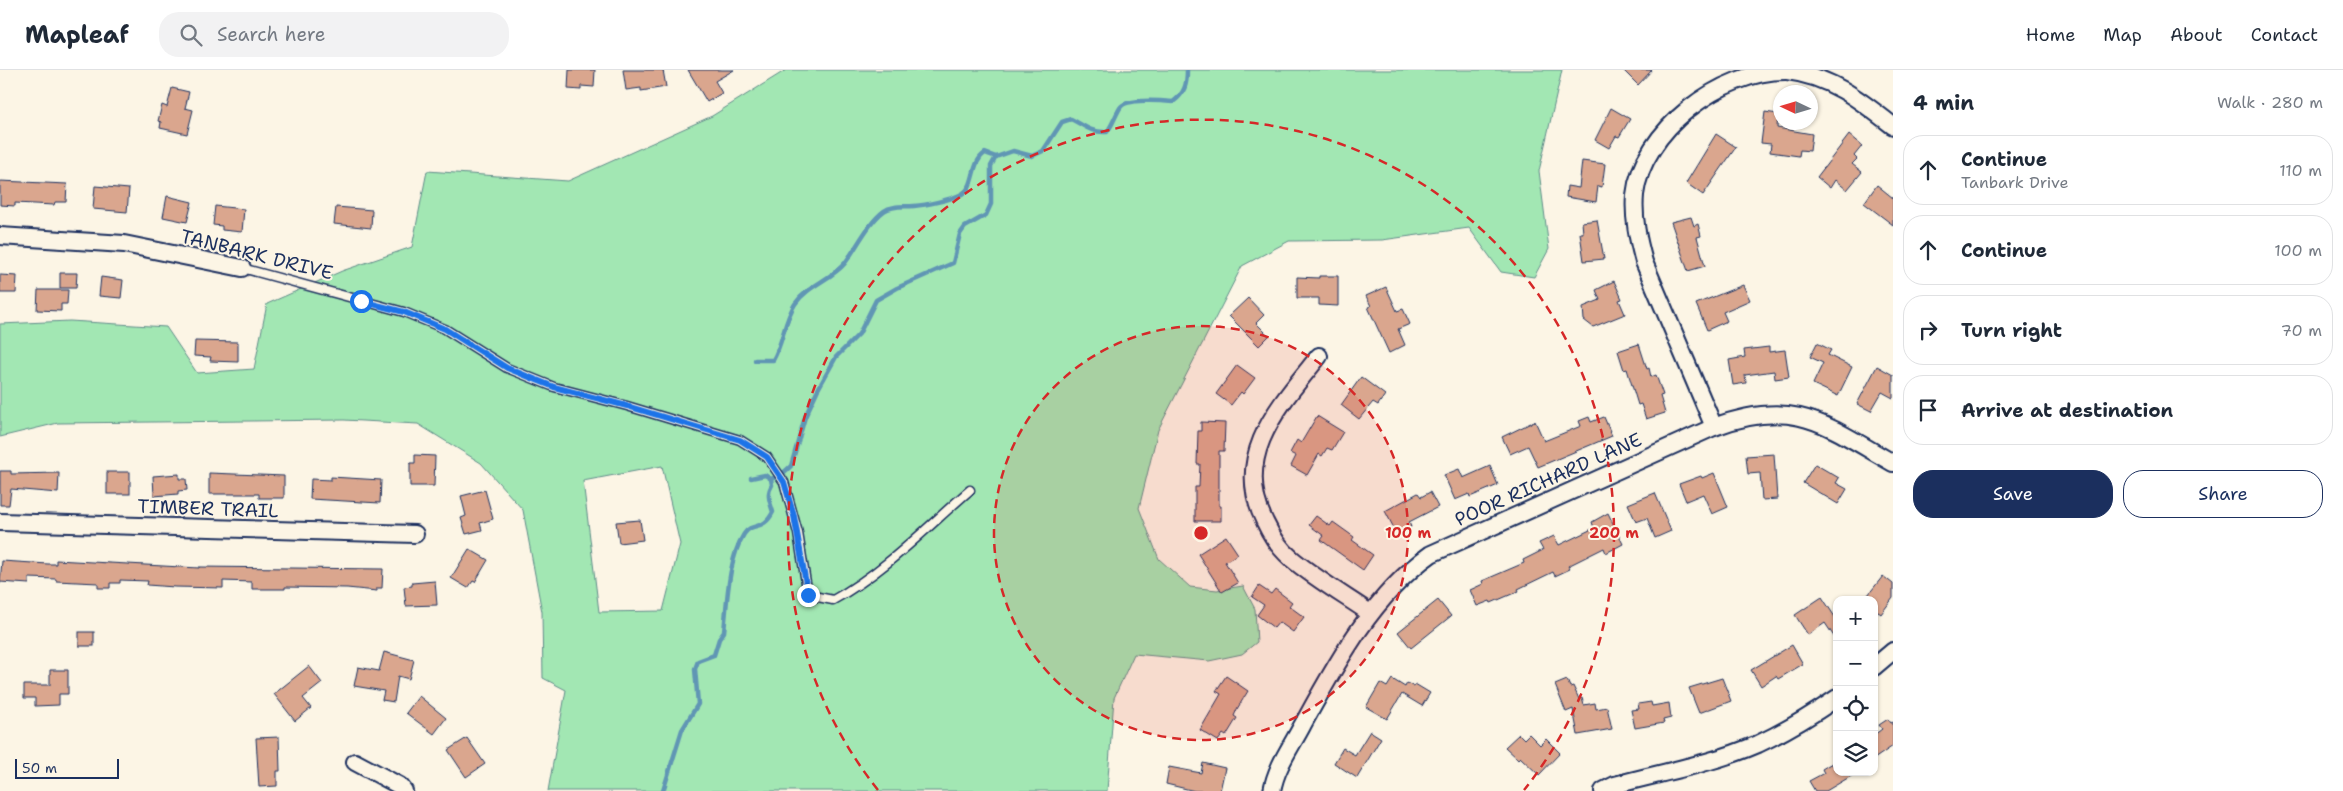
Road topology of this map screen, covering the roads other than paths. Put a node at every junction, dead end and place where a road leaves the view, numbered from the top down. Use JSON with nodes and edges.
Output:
{"nodes":[{"id":1,"x":1893,"y":126,"type":"edge"},
{"id":2,"x":0,"y":236,"type":"edge"},
{"id":3,"x":242,"y":268,"type":"joint"},
{"id":4,"x":1319,"y":356,"type":"dead end"},
{"id":5,"x":1714,"y":427,"type":"junction"},
{"id":6,"x":1893,"y":463,"type":"edge"},
{"id":7,"x":970,"y":490,"type":"dead end"},
{"id":8,"x":0,"y":522,"type":"edge"},
{"id":9,"x":415,"y":534,"type":"dead end"},
{"id":10,"x":1370,"y":614,"type":"junction"},
{"id":11,"x":1893,"y":650,"type":"edge"},
{"id":12,"x":1878,"y":663,"type":"edge"},
{"id":13,"x":1833,"y":700,"type":"edge"},
{"id":14,"x":355,"y":762,"type":"dead end"},
{"id":15,"x":404,"y":791,"type":"edge"},
{"id":16,"x":1272,"y":791,"type":"edge"},
{"id":17,"x":1603,"y":791,"type":"edge"}],
"edges":[{"from":1,"to":5,"type":"street"},
{"from":2,"to":3,"type":"street","name":"TANBARK DRIVE"},
{"from":3,"to":7,"type":"lane","name":"TANBARK DRIVE"},
{"from":4,"to":10,"type":"street"},
{"from":5,"to":6,"type":"street","name":"POOR RICHARD LANE"},
{"from":5,"to":10,"type":"street","name":"POOR RICHARD LANE"},
{"from":8,"to":9,"type":"street","name":"TIMBER TRAIL"},
{"from":10,"to":16,"type":"street","name":"POOR RICHARD LANE"},
{"from":11,"to":12,"type":"street"},
{"from":13,"to":17,"type":"street"},
{"from":14,"to":15,"type":"street"}]}
